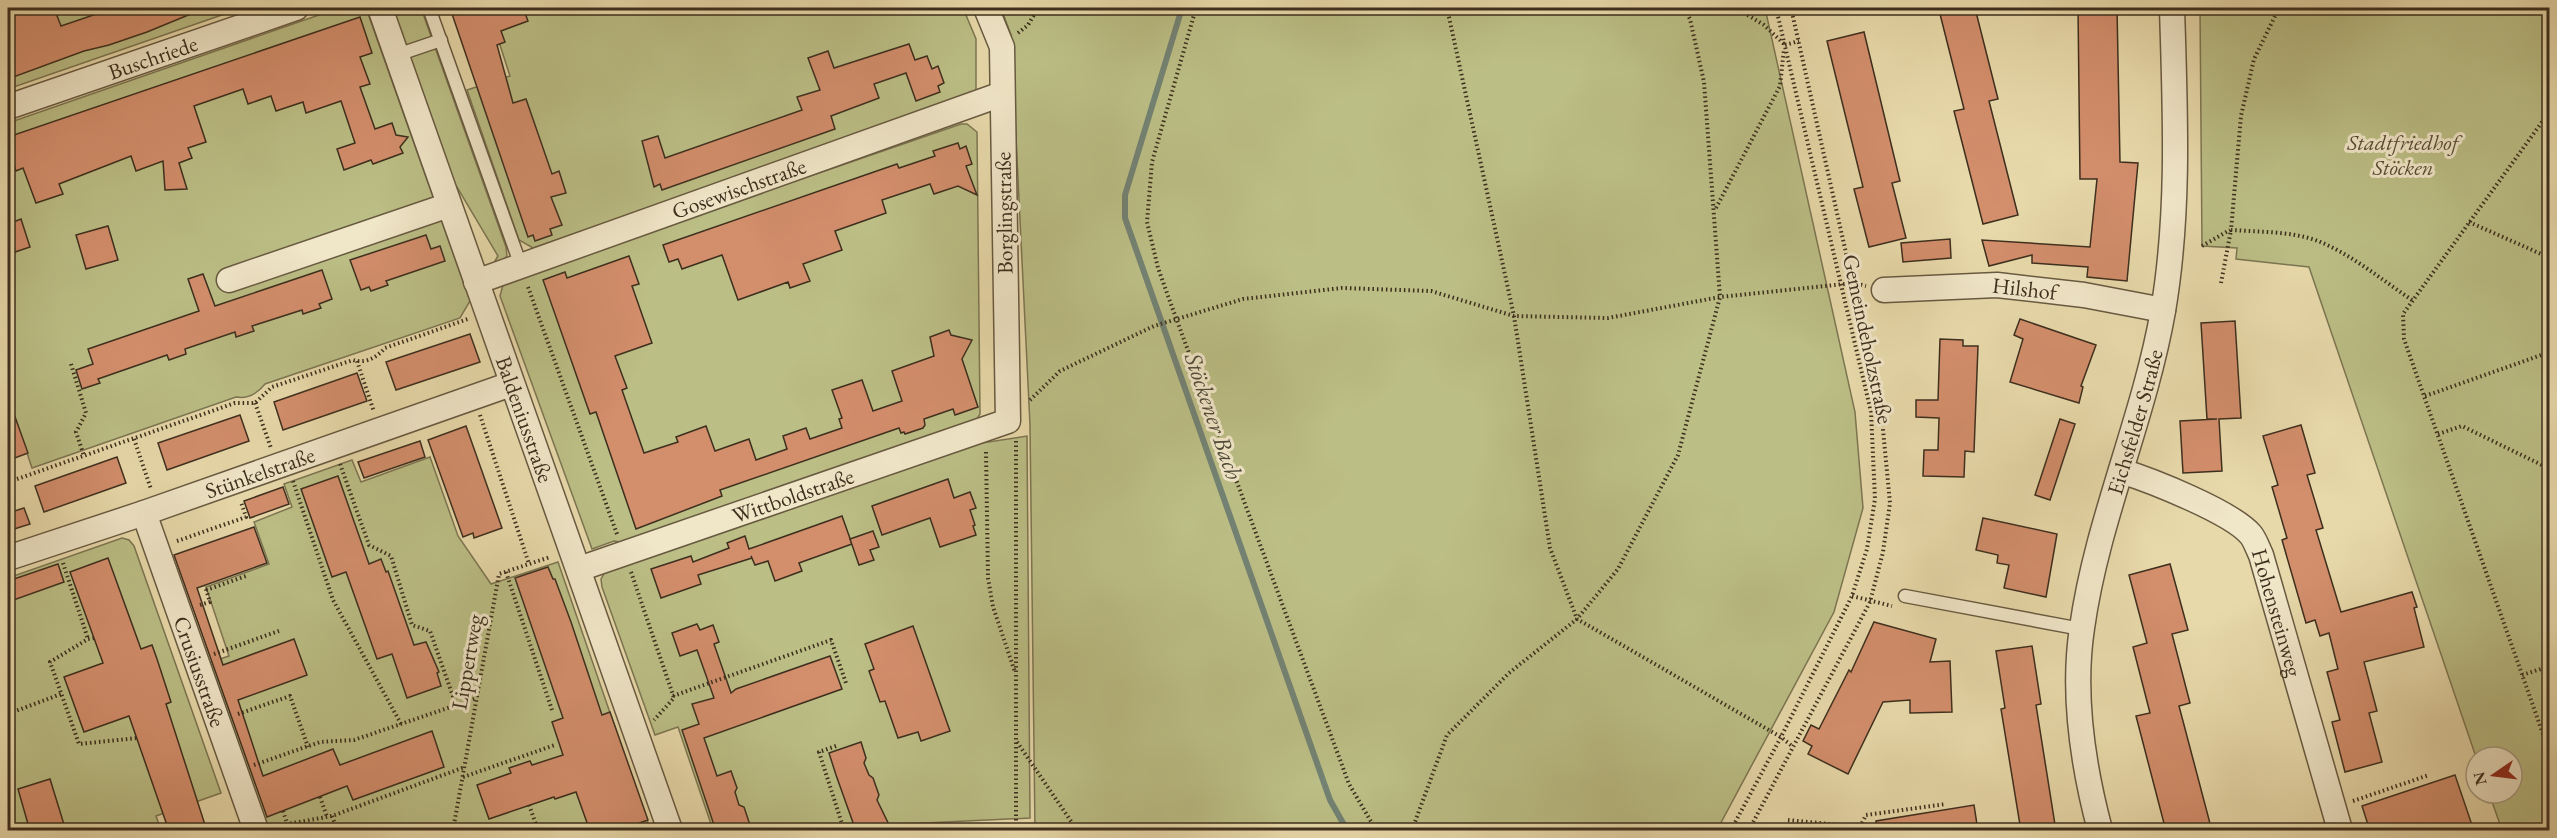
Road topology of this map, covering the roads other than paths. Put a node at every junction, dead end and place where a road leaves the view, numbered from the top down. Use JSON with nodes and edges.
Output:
{"nodes":[{"id":1,"x":296,"y":8,"type":"edge"},
{"id":2,"x":380,"y":8,"type":"edge"},
{"id":3,"x":429,"y":8,"type":"edge"},
{"id":4,"x":986,"y":8,"type":"edge"},
{"id":5,"x":2172,"y":8,"type":"edge"},
{"id":6,"x":441,"y":40,"type":"junction"},
{"id":7,"x":397,"y":55,"type":"junction"},
{"id":8,"x":1002,"y":94,"type":"junction"},
{"id":9,"x":8,"y":107,"type":"edge"},
{"id":10,"x":449,"y":205,"type":"junction"},
{"id":11,"x":521,"y":266,"type":"junction"},
{"id":12,"x":229,"y":280,"type":"dead end"},
{"id":13,"x":476,"y":282,"type":"junction"},
{"id":14,"x":1884,"y":290,"type":"dead end"},
{"id":15,"x":2163,"y":310,"type":"junction"},
{"id":16,"x":512,"y":384,"type":"junction"},
{"id":17,"x":997,"y":425,"type":"joint"},
{"id":18,"x":2121,"y":471,"type":"junction"},
{"id":19,"x":151,"y":511,"type":"junction"},
{"id":20,"x":8,"y":558,"type":"edge"},
{"id":21,"x":575,"y":559,"type":"junction"},
{"id":22,"x":1905,"y":596,"type":"road end"},
{"id":23,"x":2081,"y":630,"type":"junction"},
{"id":24,"x":266,"y":829,"type":"edge"},
{"id":25,"x":670,"y":831,"type":"edge"},
{"id":26,"x":2100,"y":831,"type":"edge"},
{"id":27,"x":2340,"y":831,"type":"edge"}],
"edges":[{"from":1,"to":9,"type":"street","name":"Buschriede"},
{"from":2,"to":7,"type":"street","name":"Baldeniusstraße"},
{"from":3,"to":6,"type":"lane"},
{"from":4,"to":8,"type":"street","name":"Borglingstraße"},
{"from":5,"to":15,"type":"street","name":"Eichsfelder Straße"},
{"from":6,"to":7,"type":"lane"},
{"from":6,"to":11,"type":"lane"},
{"from":7,"to":10,"type":"street","name":"Baldeniusstraße"},
{"from":8,"to":11,"type":"street","name":"Gosewischstraße"},
{"from":8,"to":17,"type":"street","name":"Borglingstraße"},
{"from":10,"to":12,"type":"street"},
{"from":10,"to":13,"type":"street","name":"Baldeniusstraße"},
{"from":11,"to":13,"type":"street","name":"Gosewischstraße"},
{"from":13,"to":16,"type":"street","name":"Baldeniusstraße"},
{"from":14,"to":15,"type":"street","name":"Hilshof"},
{"from":15,"to":18,"type":"street","name":"Eichsfelder Straße"},
{"from":16,"to":19,"type":"street","name":"Stünkelstraße"},
{"from":16,"to":21,"type":"street","name":"Baldeniusstraße"},
{"from":17,"to":21,"type":"street","name":"Wittboldstraße"},
{"from":18,"to":23,"type":"street","name":"Eichsfelder Straße"},
{"from":18,"to":27,"type":"street","name":"Hohensteinweg"},
{"from":19,"to":20,"type":"street","name":"Stünkelstraße"},
{"from":19,"to":24,"type":"street","name":"Crusiusstraße"},
{"from":21,"to":25,"type":"street","name":"Baldeniusstraße"},
{"from":22,"to":23,"type":"lane"},
{"from":23,"to":26,"type":"street","name":"Eichsfelder Straße"}]}
